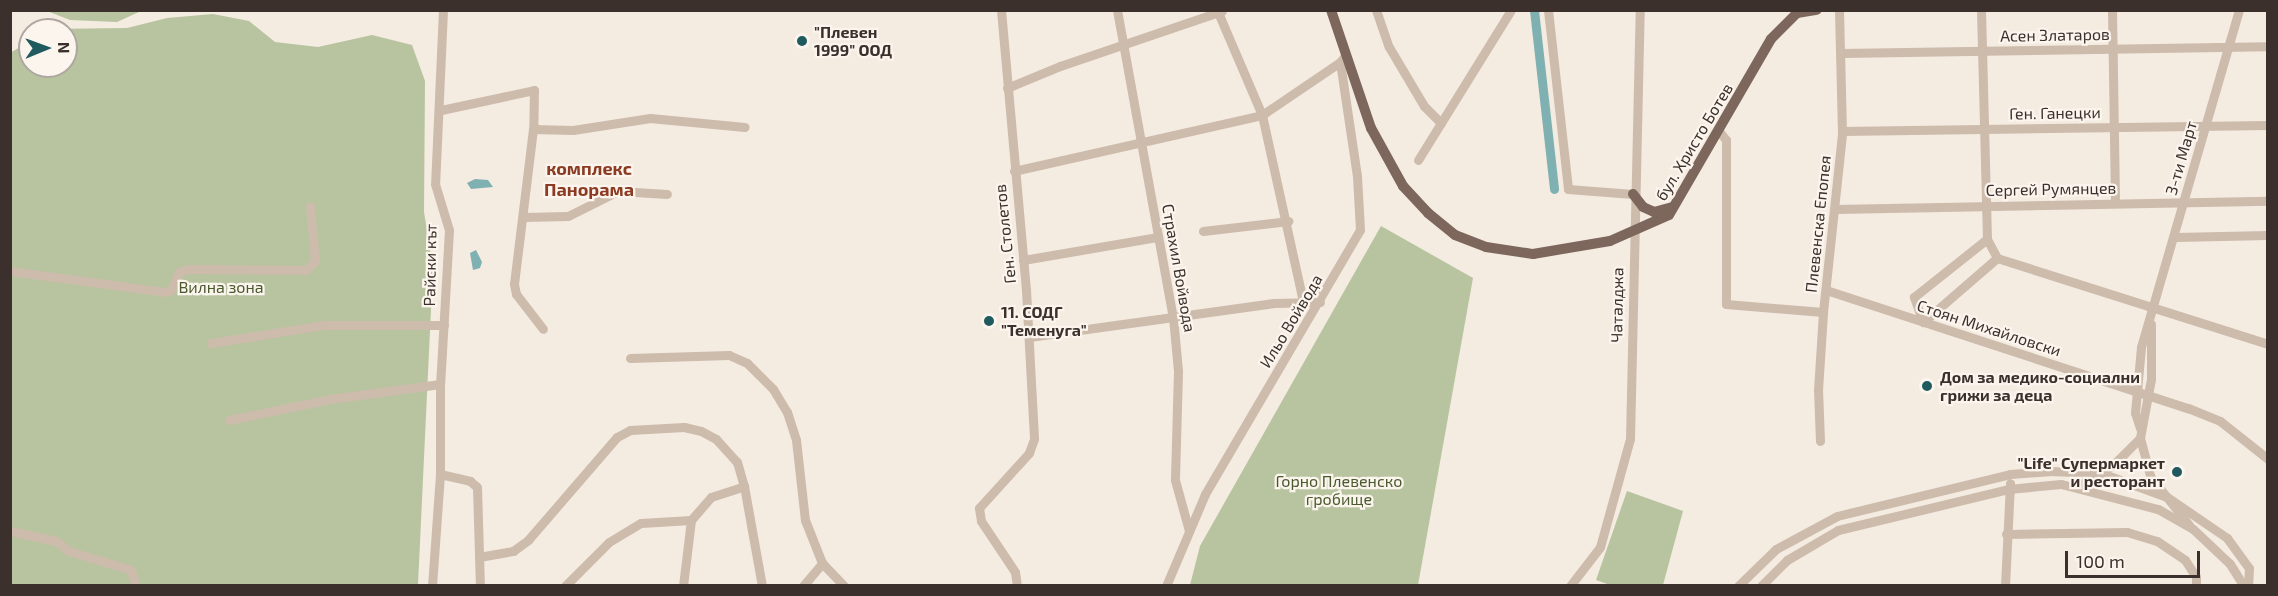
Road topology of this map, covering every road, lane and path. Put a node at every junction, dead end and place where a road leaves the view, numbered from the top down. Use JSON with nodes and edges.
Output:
{"nodes":[{"id":1,"x":443,"y":10,"type":"edge"},
{"id":2,"x":1001,"y":10,"type":"edge"},
{"id":3,"x":1117,"y":10,"type":"edge"},
{"id":4,"x":1331,"y":10,"type":"edge"},
{"id":5,"x":1376,"y":10,"type":"edge"},
{"id":6,"x":1511,"y":10,"type":"edge"},
{"id":7,"x":1548,"y":10,"type":"edge"},
{"id":8,"x":1640,"y":10,"type":"edge"},
{"id":9,"x":1839,"y":10,"type":"edge"},
{"id":10,"x":1981,"y":10,"type":"edge"},
{"id":11,"x":2112,"y":10,"type":"edge"},
{"id":12,"x":2239,"y":10,"type":"edge"},
{"id":13,"x":1220,"y":11,"type":"edge"},
{"id":14,"x":1816,"y":11,"type":"edge"},
{"id":15,"x":1798,"y":12,"type":"edge"},
{"id":16,"x":1123,"y":44,"type":"junction"},
{"id":17,"x":2228,"y":46,"type":"junction"},
{"id":18,"x":2268,"y":46,"type":"edge"},
{"id":19,"x":2115,"y":50,"type":"junction"},
{"id":20,"x":1982,"y":51,"type":"junction"},
{"id":21,"x":1842,"y":53,"type":"junction"},
{"id":22,"x":1342,"y":59,"type":"junction"},
{"id":23,"x":1007,"y":88,"type":"junction"},
{"id":24,"x":441,"y":110,"type":"junction"},
{"id":25,"x":1262,"y":115,"type":"junction"},
{"id":26,"x":1441,"y":123,"type":"junction"},
{"id":27,"x":2268,"y":125,"type":"edge"},
{"id":28,"x":2116,"y":126,"type":"junction"},
{"id":29,"x":2206,"y":126,"type":"junction"},
{"id":30,"x":745,"y":128,"type":"dead end"},
{"id":31,"x":533,"y":129,"type":"junction"},
{"id":32,"x":1986,"y":129,"type":"junction"},
{"id":33,"x":1842,"y":130,"type":"junction"},
{"id":34,"x":1719,"y":131,"type":"junction"},
{"id":35,"x":1143,"y":143,"type":"junction"},
{"id":36,"x":1418,"y":160,"type":"dead end"},
{"id":37,"x":1014,"y":171,"type":"junction"},
{"id":38,"x":667,"y":194,"type":"dead end"},
{"id":39,"x":1633,"y":194,"type":"junction"},
{"id":40,"x":2185,"y":201,"type":"junction"},
{"id":41,"x":2268,"y":201,"type":"edge"},
{"id":42,"x":1678,"y":203,"type":"junction"},
{"id":43,"x":2115,"y":203,"type":"junction"},
{"id":44,"x":1987,"y":205,"type":"junction"},
{"id":45,"x":310,"y":206,"type":"dead end"},
{"id":46,"x":1835,"y":208,"type":"junction"},
{"id":47,"x":524,"y":217,"type":"junction"},
{"id":48,"x":1288,"y":221,"type":"junction"},
{"id":49,"x":1203,"y":231,"type":"dead end"},
{"id":50,"x":1633,"y":233,"type":"junction"},
{"id":51,"x":2268,"y":235,"type":"edge"},
{"id":52,"x":1158,"y":237,"type":"junction"},
{"id":53,"x":2175,"y":237,"type":"junction"},
{"id":54,"x":1987,"y":239,"type":"junction"},
{"id":55,"x":1997,"y":258,"type":"junction"},
{"id":56,"x":1023,"y":260,"type":"junction"},
{"id":57,"x":10,"y":271,"type":"edge"},
{"id":58,"x":1826,"y":290,"type":"junction"},
{"id":59,"x":1302,"y":301,"type":"junction"},
{"id":60,"x":1320,"y":302,"type":"junction"},
{"id":61,"x":2152,"y":310,"type":"junction"},
{"id":62,"x":1823,"y":312,"type":"junction"},
{"id":63,"x":1173,"y":317,"type":"junction"},
{"id":64,"x":1923,"y":322,"type":"junction"},
{"id":65,"x":444,"y":325,"type":"junction"},
{"id":66,"x":543,"y":328,"type":"dead end"},
{"id":67,"x":1029,"y":337,"type":"junction"},
{"id":68,"x":211,"y":343,"type":"dead end"},
{"id":69,"x":2268,"y":344,"type":"edge"},
{"id":70,"x":630,"y":358,"type":"dead end"},
{"id":71,"x":440,"y":384,"type":"junction"},
{"id":72,"x":2136,"y":392,"type":"junction"},
{"id":73,"x":2149,"y":396,"type":"junction"},
{"id":74,"x":229,"y":420,"type":"dead end"},
{"id":75,"x":2140,"y":428,"type":"junction"},
{"id":76,"x":2140,"y":438,"type":"junction"},
{"id":77,"x":1820,"y":441,"type":"dead end"},
{"id":78,"x":2268,"y":459,"type":"edge"},
{"id":79,"x":2101,"y":473,"type":"junction"},
{"id":80,"x":440,"y":474,"type":"junction"},
{"id":81,"x":2010,"y":474,"type":"junction"},
{"id":82,"x":744,"y":486,"type":"junction"},
{"id":83,"x":2078,"y":486,"type":"junction"},
{"id":84,"x":2009,"y":489,"type":"junction"},
{"id":85,"x":2167,"y":497,"type":"junction"},
{"id":86,"x":691,"y":520,"type":"junction"},
{"id":87,"x":2193,"y":529,"type":"junction"},
{"id":88,"x":10,"y":531,"type":"edge"},
{"id":89,"x":1189,"y":531,"type":"junction"},
{"id":90,"x":2006,"y":534,"type":"junction"},
{"id":91,"x":479,"y":557,"type":"junction"},
{"id":92,"x":822,"y":563,"type":"junction"},
{"id":93,"x":136,"y":585,"type":"edge"},
{"id":94,"x":432,"y":585,"type":"edge"},
{"id":95,"x":480,"y":585,"type":"edge"},
{"id":96,"x":565,"y":585,"type":"edge"},
{"id":97,"x":683,"y":585,"type":"edge"},
{"id":98,"x":762,"y":585,"type":"edge"},
{"id":99,"x":804,"y":585,"type":"edge"},
{"id":100,"x":844,"y":585,"type":"edge"},
{"id":101,"x":1017,"y":585,"type":"edge"},
{"id":102,"x":1166,"y":585,"type":"edge"},
{"id":103,"x":1570,"y":585,"type":"edge"},
{"id":104,"x":1738,"y":585,"type":"edge"},
{"id":105,"x":1761,"y":585,"type":"edge"},
{"id":106,"x":2005,"y":585,"type":"edge"},
{"id":107,"x":2196,"y":585,"type":"edge"},
{"id":108,"x":2246,"y":585,"type":"edge"}],
"edges":[{"from":1,"to":24,"type":"street","name":"Райски кът"},
{"from":2,"to":23,"type":"street","name":"Ген. Столетов"},
{"from":3,"to":16,"type":"street","name":"Страхил Войвода"},
{"from":4,"to":22,"type":"main road","name":"бул. Христо Ботев"},
{"from":5,"to":26,"type":"street"},
{"from":6,"to":26,"type":"street"},
{"from":7,"to":39,"type":"street"},
{"from":8,"to":39,"type":"street","name":"Чаталджа"},
{"from":9,"to":21,"type":"street","name":"Плевенска Епопея"},
{"from":10,"to":20,"type":"street"},
{"from":11,"to":19,"type":"street"},
{"from":12,"to":17,"type":"street","name":"3-ти Март"},
{"from":13,"to":16,"type":"street"},
{"from":13,"to":25,"type":"street"},
{"from":14,"to":15,"type":"main road","name":"бул. Христо Ботев"},
{"from":15,"to":34,"type":"main road","name":"бул. Христо Ботев"},
{"from":16,"to":23,"type":"street"},
{"from":16,"to":35,"type":"street","name":"Страхил Войвода"},
{"from":17,"to":18,"type":"street","name":"Асен Златаров"},
{"from":17,"to":19,"type":"street","name":"Асен Златаров"},
{"from":17,"to":29,"type":"street","name":"3-ти Март"},
{"from":19,"to":20,"type":"street","name":"Асен Златаров"},
{"from":19,"to":28,"type":"street"},
{"from":20,"to":21,"type":"street","name":"Асен Златаров"},
{"from":20,"to":32,"type":"street"},
{"from":21,"to":33,"type":"street","name":"Плевенска Епопея"},
{"from":22,"to":25,"type":"street"},
{"from":22,"to":50,"type":"main road","name":"бул. Христо Ботев"},
{"from":22,"to":60,"type":"street","name":"Ильо Войвода"},
{"from":23,"to":37,"type":"street","name":"Ген. Столетов"},
{"from":24,"to":31,"type":"street"},
{"from":24,"to":65,"type":"street","name":"Райски кът"},
{"from":25,"to":35,"type":"street"},
{"from":25,"to":48,"type":"street"},
{"from":26,"to":36,"type":"street"},
{"from":27,"to":29,"type":"street","name":"Ген. Ганецки"},
{"from":28,"to":29,"type":"street","name":"Ген. Ганецки"},
{"from":28,"to":32,"type":"street","name":"Ген. Ганецки"},
{"from":28,"to":43,"type":"street"},
{"from":29,"to":40,"type":"street","name":"3-ти Март"},
{"from":30,"to":31,"type":"street"},
{"from":31,"to":47,"type":"street"},
{"from":32,"to":33,"type":"street","name":"Ген. Ганецки"},
{"from":32,"to":44,"type":"street"},
{"from":33,"to":46,"type":"street","name":"Плевенска Епопея"},
{"from":34,"to":42,"type":"main road","name":"бул. Христо Ботев"},
{"from":34,"to":62,"type":"street"},
{"from":35,"to":37,"type":"street"},
{"from":35,"to":52,"type":"street","name":"Страхил Войвода"},
{"from":37,"to":56,"type":"street","name":"Ген. Столетов"},
{"from":38,"to":47,"type":"street"},
{"from":39,"to":42,"type":"main road"},
{"from":39,"to":50,"type":"street","name":"Чаталджа"},
{"from":40,"to":41,"type":"street","name":"Сергей Румянцев"},
{"from":40,"to":43,"type":"street","name":"Сергей Румянцев"},
{"from":40,"to":53,"type":"street","name":"3-ти Март"},
{"from":42,"to":50,"type":"main road","name":"бул. Христо Ботев"},
{"from":43,"to":44,"type":"street","name":"Сергей Румянцев"},
{"from":44,"to":46,"type":"street","name":"Сергей Румянцев"},
{"from":44,"to":54,"type":"street"},
{"from":45,"to":57,"type":"street"},
{"from":46,"to":58,"type":"street","name":"Плевенска Епопея"},
{"from":47,"to":66,"type":"street"},
{"from":48,"to":49,"type":"street"},
{"from":48,"to":59,"type":"street"},
{"from":50,"to":103,"type":"street","name":"Чаталджа"},
{"from":51,"to":53,"type":"street"},
{"from":52,"to":56,"type":"street"},
{"from":52,"to":63,"type":"street","name":"Страхил Войвода"},
{"from":53,"to":61,"type":"street","name":"3-ти Март"},
{"from":54,"to":55,"type":"street"},
{"from":54,"to":64,"type":"street"},
{"from":55,"to":61,"type":"street"},
{"from":55,"to":64,"type":"street"},
{"from":56,"to":67,"type":"street","name":"Ген. Столетов"},
{"from":58,"to":62,"type":"street","name":"Плевенска Епопея"},
{"from":58,"to":64,"type":"street","name":"Стоян Михайловски"},
{"from":59,"to":60,"type":"street"},
{"from":59,"to":63,"type":"street"},
{"from":60,"to":89,"type":"street","name":"Ильо Войвода"},
{"from":61,"to":69,"type":"street"},
{"from":61,"to":72,"type":"street","name":"3-ти Март"},
{"from":61,"to":73,"type":"street","name":"3-ти Март"},
{"from":62,"to":77,"type":"street","name":"Плевенска Епопея"},
{"from":63,"to":67,"type":"street"},
{"from":63,"to":89,"type":"street","name":"Страхил Войвода"},
{"from":64,"to":72,"type":"street","name":"Стоян Михайловски"},
{"from":65,"to":68,"type":"street"},
{"from":65,"to":71,"type":"street","name":"Райски кът"},
{"from":67,"to":101,"type":"street","name":"Ген. Столетов"},
{"from":70,"to":92,"type":"street"},
{"from":71,"to":74,"type":"street"},
{"from":71,"to":80,"type":"street","name":"Райски кът"},
{"from":72,"to":73,"type":"street","name":"Стоян Михайловски"},
{"from":72,"to":75,"type":"street","name":"3-ти Март"},
{"from":73,"to":75,"type":"street","name":"3-ти Март"},
{"from":73,"to":78,"type":"street","name":"Стоян Михайловски"},
{"from":75,"to":76,"type":"street","name":"3-ти Март"},
{"from":76,"to":79,"type":"street"},
{"from":76,"to":85,"type":"street","name":"3-ти Март"},
{"from":79,"to":81,"type":"street"},
{"from":79,"to":83,"type":"street"},
{"from":79,"to":85,"type":"street"},
{"from":80,"to":91,"type":"street"},
{"from":80,"to":94,"type":"street","name":"Райски кът"},
{"from":81,"to":84,"type":"street"},
{"from":81,"to":104,"type":"street"},
{"from":82,"to":86,"type":"street"},
{"from":82,"to":91,"type":"street"},
{"from":82,"to":98,"type":"street"},
{"from":83,"to":84,"type":"street"},
{"from":83,"to":87,"type":"street"},
{"from":84,"to":90,"type":"street"},
{"from":84,"to":105,"type":"street"},
{"from":85,"to":87,"type":"street","name":"3-ти Март"},
{"from":85,"to":108,"type":"street"},
{"from":86,"to":96,"type":"street"},
{"from":86,"to":97,"type":"street"},
{"from":87,"to":108,"type":"street"},
{"from":88,"to":93,"type":"street"},
{"from":89,"to":102,"type":"street","name":"Ильо Войвода"},
{"from":90,"to":106,"type":"street"},
{"from":90,"to":107,"type":"street"},
{"from":91,"to":95,"type":"street"},
{"from":92,"to":99,"type":"street"},
{"from":92,"to":100,"type":"street"}]}
